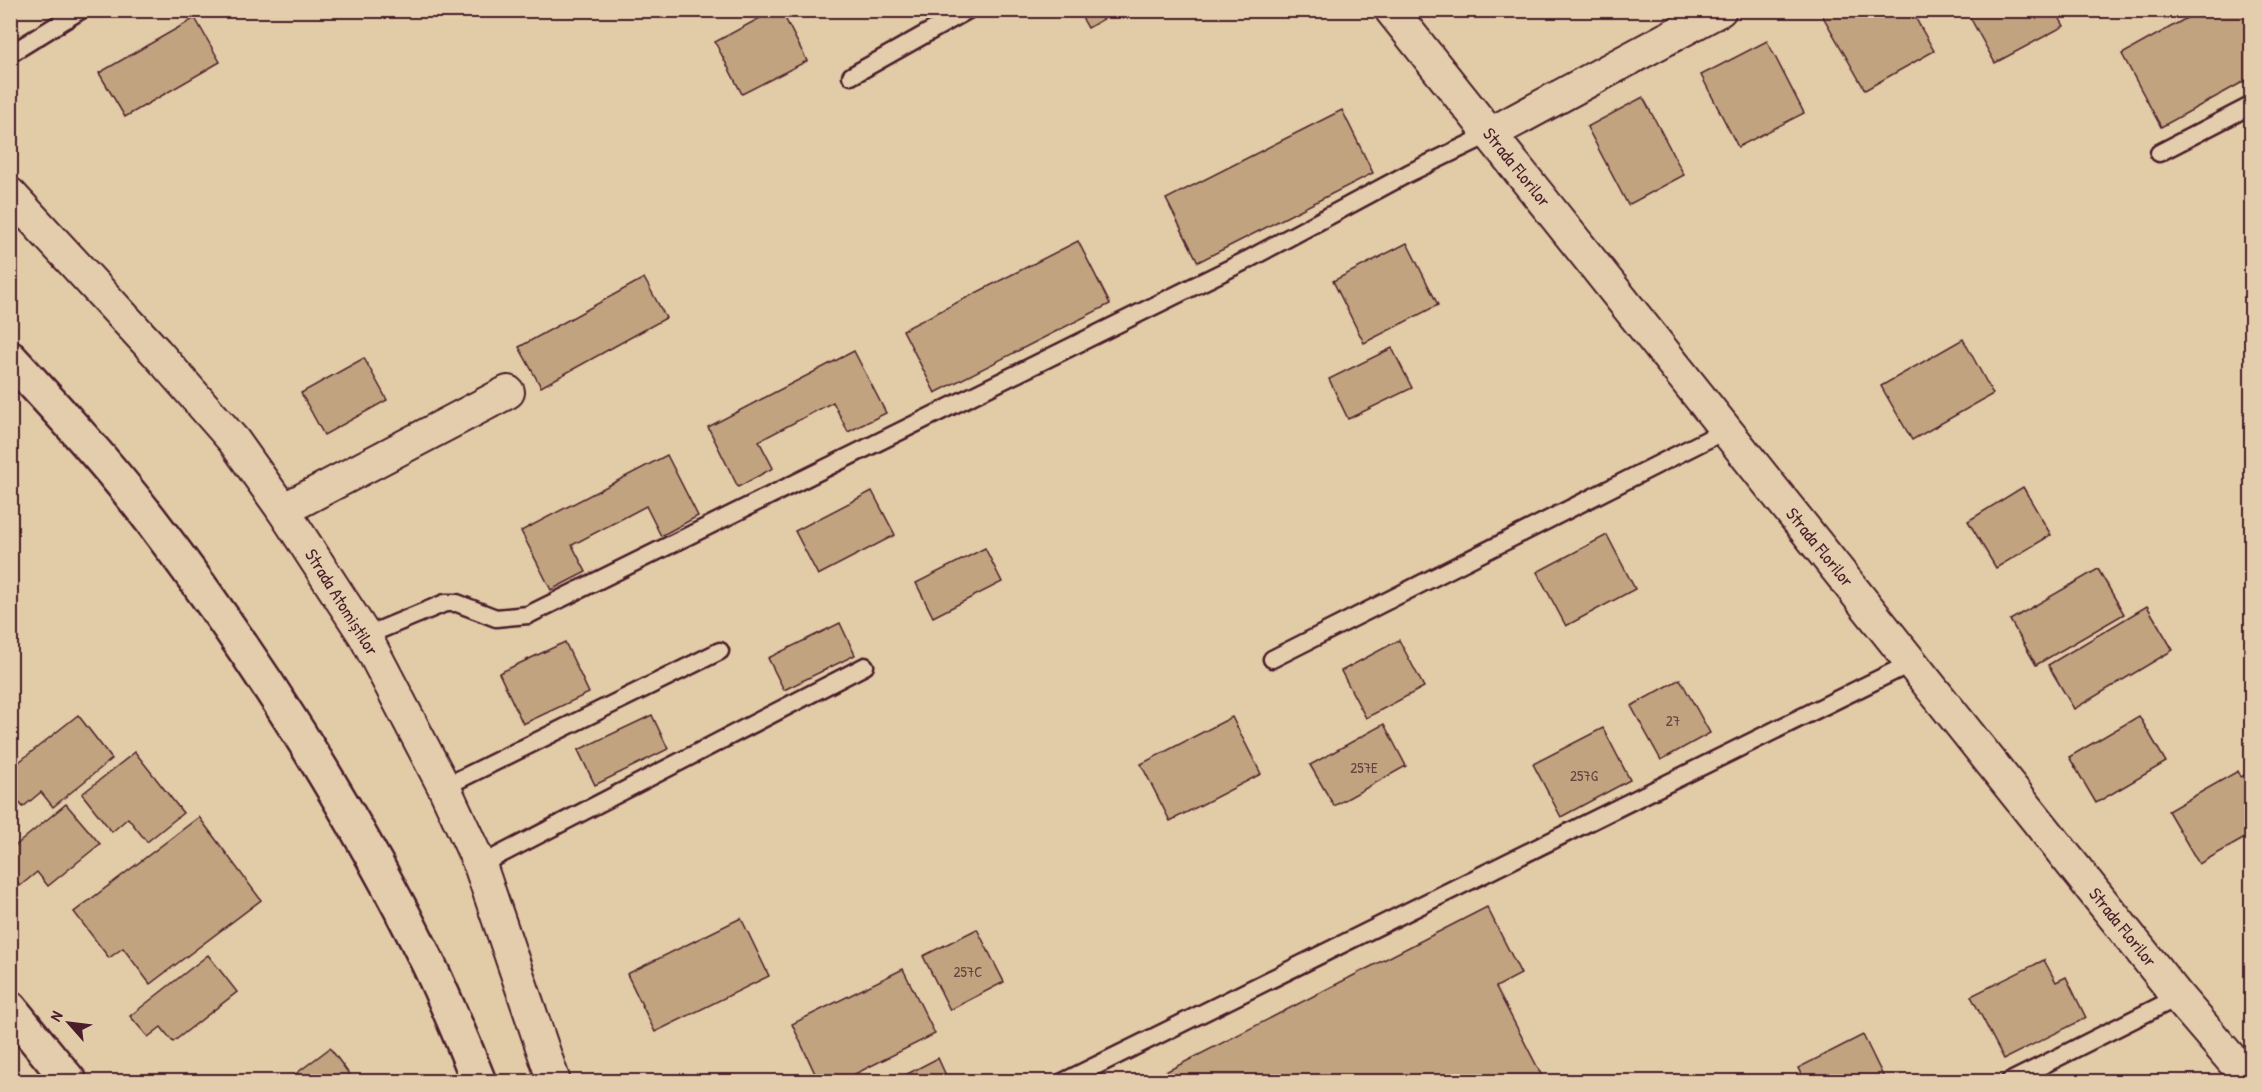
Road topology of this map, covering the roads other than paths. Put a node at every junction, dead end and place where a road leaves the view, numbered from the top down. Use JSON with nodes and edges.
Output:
{"nodes":[{"id":1,"x":81,"y":10,"type":"edge"},
{"id":2,"x":968,"y":10,"type":"edge"},
{"id":3,"x":1391,"y":10,"type":"edge"},
{"id":4,"x":1720,"y":10,"type":"edge"},
{"id":5,"x":10,"y":54,"type":"edge"},
{"id":6,"x":851,"y":76,"type":"dead end"},
{"id":7,"x":2252,"y":105,"type":"edge"},
{"id":8,"x":1490,"y":134,"type":"junction"},
{"id":9,"x":2159,"y":153,"type":"dead end"},
{"id":10,"x":10,"y":194,"type":"edge"},
{"id":11,"x":10,"y":358,"type":"edge"},
{"id":12,"x":508,"y":392,"type":"dead end"},
{"id":13,"x":1726,"y":430,"type":"junction"},
{"id":14,"x":284,"y":510,"type":"junction"},
{"id":15,"x":365,"y":636,"type":"junction"},
{"id":16,"x":720,"y":651,"type":"dead end"},
{"id":17,"x":1272,"y":659,"type":"dead end"},
{"id":18,"x":1911,"y":663,"type":"junction"},
{"id":19,"x":865,"y":666,"type":"dead end"},
{"id":20,"x":444,"y":787,"type":"junction"},
{"id":21,"x":480,"y":865,"type":"junction"},
{"id":22,"x":2178,"y":997,"type":"junction"},
{"id":23,"x":10,"y":1008,"type":"edge"},
{"id":24,"x":70,"y":1082,"type":"edge"},
{"id":25,"x":479,"y":1082,"type":"edge"},
{"id":26,"x":554,"y":1082,"type":"edge"},
{"id":27,"x":1063,"y":1082,"type":"edge"},
{"id":28,"x":2009,"y":1082,"type":"edge"},
{"id":29,"x":2251,"y":1082,"type":"edge"}],
"edges":[{"from":1,"to":5,"type":"lane"},
{"from":2,"to":6,"type":"lane"},
{"from":3,"to":8,"type":"street","name":"Strada Florilor"},
{"from":4,"to":8,"type":"street"},
{"from":7,"to":9,"type":"lane"},
{"from":8,"to":13,"type":"street","name":"Strada Florilor"},
{"from":8,"to":15,"type":"lane"},
{"from":10,"to":14,"type":"street","name":"Strada Atomiștilor"},
{"from":11,"to":25,"type":"main road"},
{"from":12,"to":14,"type":"street"},
{"from":13,"to":17,"type":"lane"},
{"from":13,"to":18,"type":"street","name":"Strada Florilor"},
{"from":14,"to":15,"type":"street","name":"Strada Atomiștilor"},
{"from":15,"to":20,"type":"street","name":"Strada Atomiștilor"},
{"from":16,"to":20,"type":"lane"},
{"from":18,"to":22,"type":"street","name":"Strada Florilor"},
{"from":18,"to":27,"type":"lane"},
{"from":19,"to":21,"type":"lane"},
{"from":20,"to":21,"type":"street","name":"Strada Atomiștilor"},
{"from":21,"to":26,"type":"street","name":"Strada Atomiștilor"},
{"from":22,"to":28,"type":"lane"},
{"from":22,"to":29,"type":"street","name":"Strada Florilor"},
{"from":23,"to":24,"type":"main road"}]}
